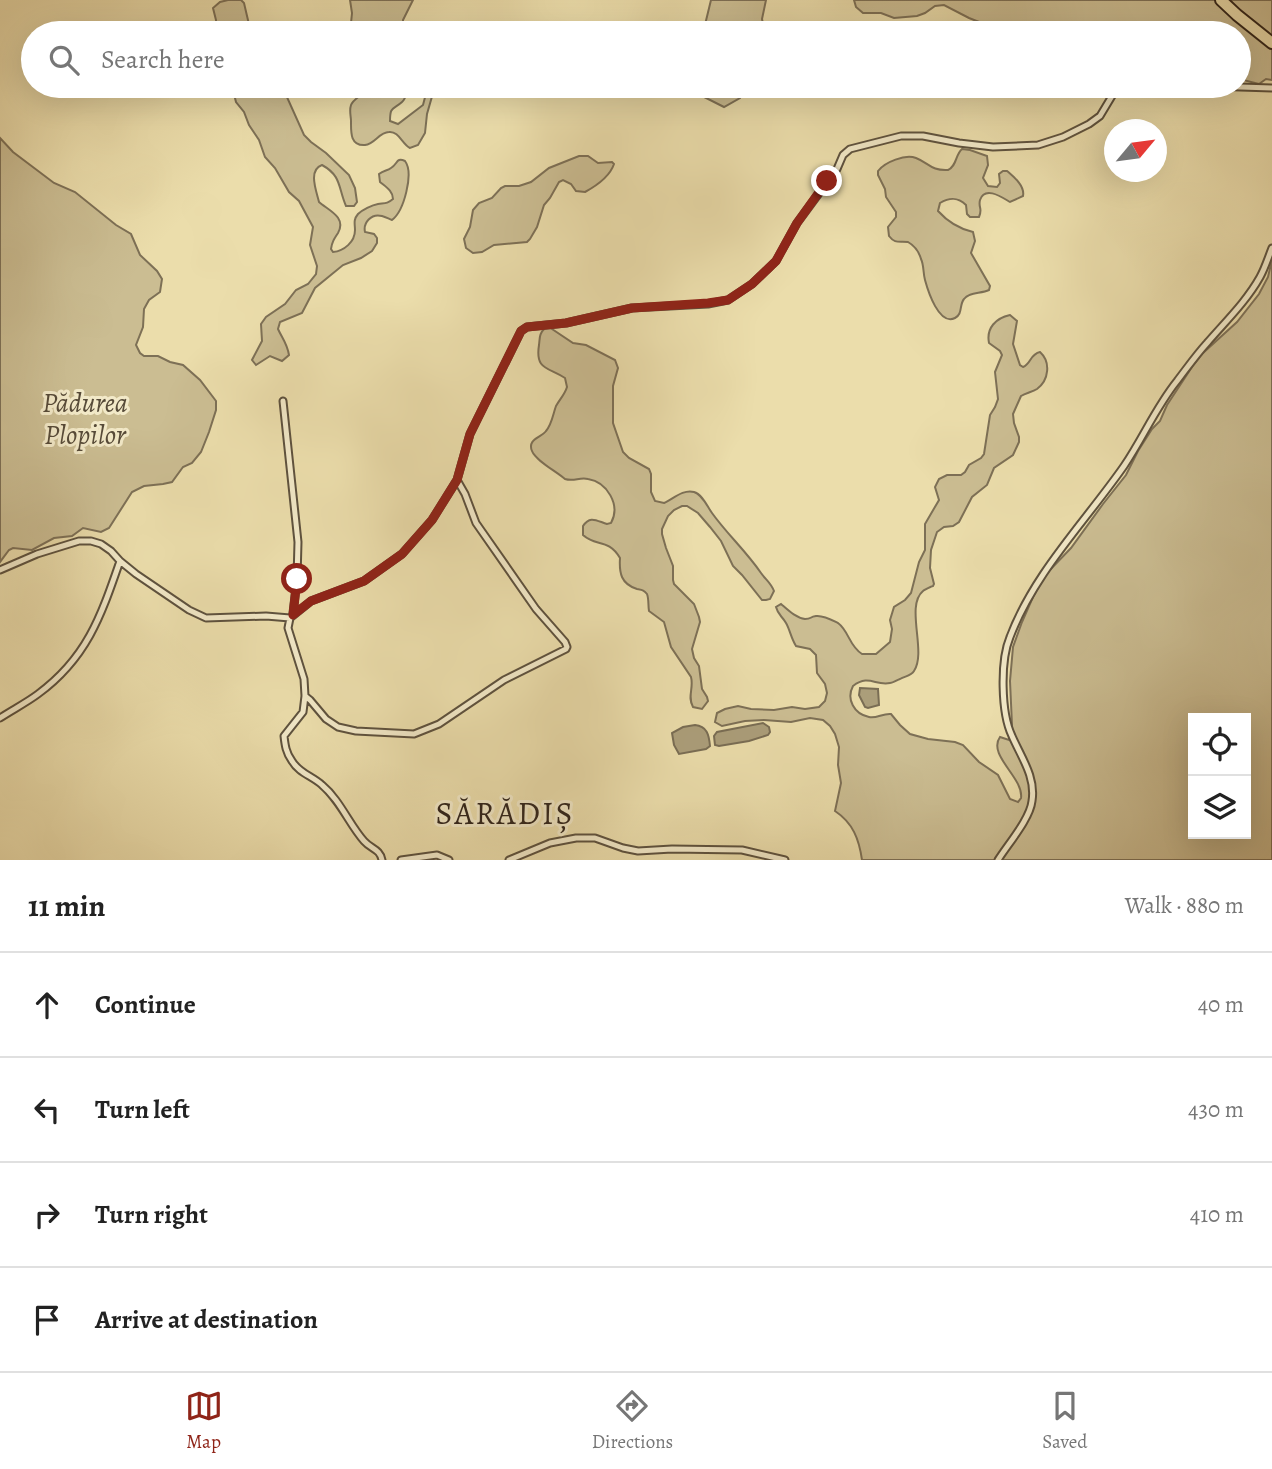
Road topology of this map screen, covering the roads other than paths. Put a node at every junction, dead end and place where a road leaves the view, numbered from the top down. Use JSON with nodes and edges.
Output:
{"nodes":[{"id":1,"x":1221,"y":0,"type":"edge"},
{"id":2,"x":1244,"y":21,"type":"edge"},
{"id":3,"x":1251,"y":27,"type":"edge"},
{"id":4,"x":1272,"y":43,"type":"edge"},
{"id":5,"x":1251,"y":87,"type":"edge"},
{"id":6,"x":1272,"y":88,"type":"edge"},
{"id":7,"x":1111,"y":98,"type":"edge"},
{"id":8,"x":1272,"y":248,"type":"edge"},
{"id":9,"x":283,"y":401,"type":"dead end"},
{"id":10,"x":457,"y":480,"type":"junction"},
{"id":11,"x":120,"y":561,"type":"junction"},
{"id":12,"x":0,"y":570,"type":"edge"},
{"id":13,"x":292,"y":616,"type":"junction"},
{"id":14,"x":305,"y":696,"type":"junction"},
{"id":15,"x":0,"y":718,"type":"edge"},
{"id":16,"x":383,"y":860,"type":"edge"},
{"id":17,"x":401,"y":860,"type":"edge"},
{"id":18,"x":449,"y":860,"type":"edge"},
{"id":19,"x":509,"y":860,"type":"edge"},
{"id":20,"x":785,"y":860,"type":"edge"},
{"id":21,"x":998,"y":860,"type":"edge"}],
"edges":[{"from":1,"to":2,"type":"highway"},
{"from":3,"to":4,"type":"highway"},
{"from":5,"to":6,"type":"street"},
{"from":7,"to":10,"type":"street"},
{"from":8,"to":21,"type":"street"},
{"from":9,"to":13,"type":"street"},
{"from":10,"to":13,"type":"street"},
{"from":10,"to":14,"type":"street"},
{"from":11,"to":12,"type":"street"},
{"from":11,"to":13,"type":"street"},
{"from":11,"to":15,"type":"street"},
{"from":13,"to":14,"type":"street"},
{"from":14,"to":16,"type":"street"},
{"from":17,"to":18,"type":"street"},
{"from":19,"to":20,"type":"street"}]}
